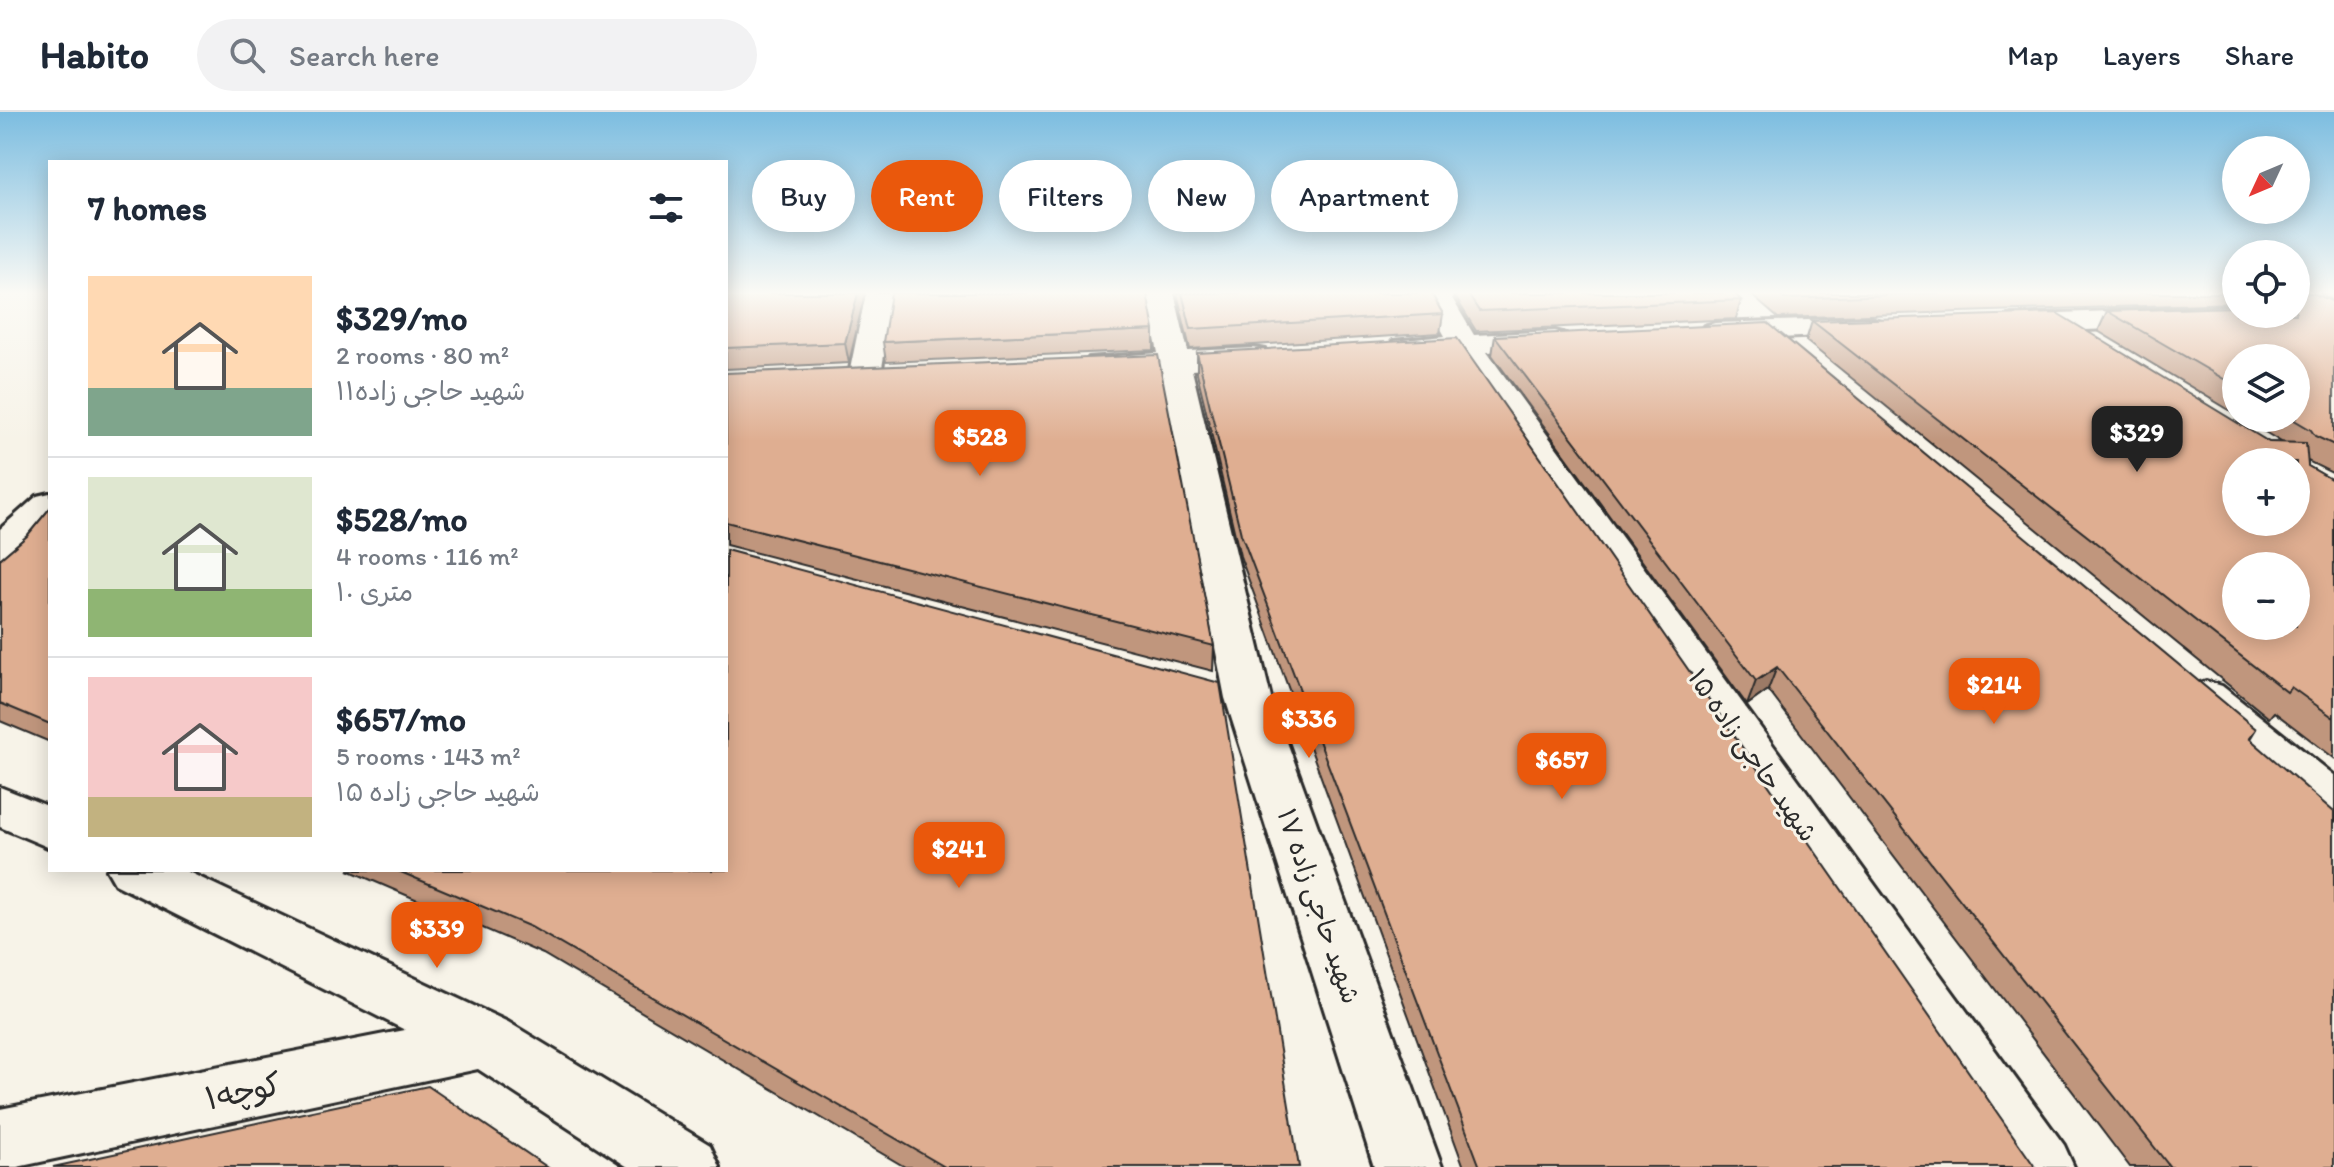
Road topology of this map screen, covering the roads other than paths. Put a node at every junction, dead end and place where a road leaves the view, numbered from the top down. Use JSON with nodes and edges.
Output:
{"nodes":[{"id":1,"x":871,"y":342,"type":"edge"},
{"id":2,"x":1172,"y":342,"type":"edge"},
{"id":3,"x":1504,"y":342,"type":"edge"},
{"id":4,"x":1781,"y":342,"type":"edge"},
{"id":5,"x":2089,"y":342,"type":"edge"},
{"id":6,"x":1465,"y":344,"type":"junction"},
{"id":7,"x":2097,"y":347,"type":"edge"},
{"id":8,"x":1374,"y":349,"type":"edge"},
{"id":9,"x":1283,"y":355,"type":"edge"},
{"id":10,"x":1177,"y":362,"type":"junction"},
{"id":11,"x":1067,"y":366,"type":"edge"},
{"id":12,"x":1815,"y":371,"type":"edge"},
{"id":13,"x":896,"y":373,"type":"edge"},
{"id":14,"x":865,"y":374,"type":"junction"},
{"id":15,"x":834,"y":376,"type":"edge"},
{"id":16,"x":48,"y":506,"type":"edge"},
{"id":17,"x":0,"y":550,"type":"edge"},
{"id":18,"x":2178,"y":673,"type":"edge"},
{"id":19,"x":2334,"y":802,"type":"edge"},
{"id":20,"x":0,"y":805,"type":"edge"},
{"id":21,"x":48,"y":828,"type":"edge"},
{"id":22,"x":138,"y":872,"type":"edge"},
{"id":23,"x":486,"y":1041,"type":"junction"},
{"id":24,"x":0,"y":1140,"type":"edge"},
{"id":25,"x":686,"y":1167,"type":"edge"},
{"id":26,"x":1408,"y":1167,"type":"edge"},
{"id":27,"x":2040,"y":1167,"type":"edge"}],
"edges":[{"from":1,"to":14,"type":"street"},
{"from":2,"to":10,"type":"street","name":"شهید حاجی زاده ۱۷"},
{"from":3,"to":6,"type":"street"},
{"from":4,"to":12,"type":"street"},
{"from":5,"to":7,"type":"street"},
{"from":6,"to":8,"type":"street"},
{"from":6,"to":27,"type":"street","name":"شهید حاجی زاده ۱۵"},
{"from":9,"to":10,"type":"street"},
{"from":10,"to":11,"type":"street"},
{"from":10,"to":26,"type":"street","name":"شهید حاجی زاده ۱۷"},
{"from":13,"to":14,"type":"street"},
{"from":14,"to":15,"type":"street"},
{"from":16,"to":17,"type":"street"},
{"from":18,"to":19,"type":"street"},
{"from":20,"to":21,"type":"street"},
{"from":22,"to":23,"type":"street"},
{"from":23,"to":24,"type":"street","name":"کوچه۱"},
{"from":23,"to":25,"type":"street"}]}
